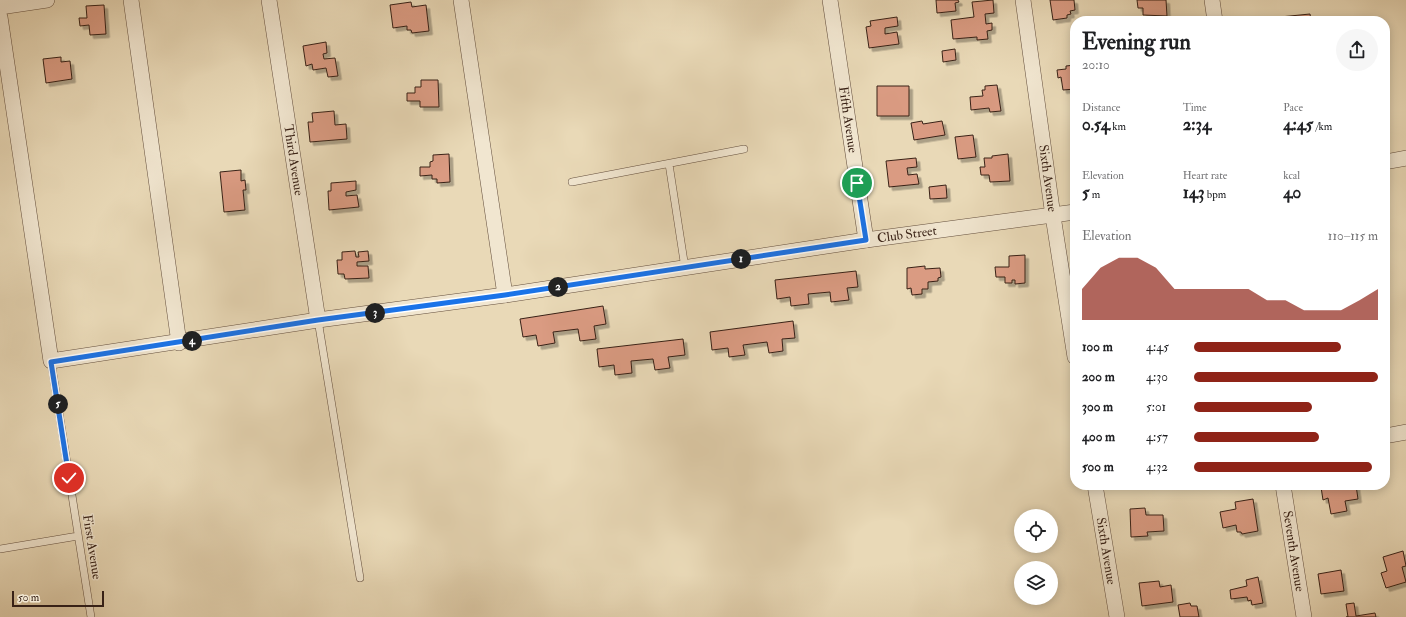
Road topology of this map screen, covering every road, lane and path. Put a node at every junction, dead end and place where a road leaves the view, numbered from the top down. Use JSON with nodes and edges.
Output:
{"nodes":[{"id":1,"x":47,"y":0,"type":"edge"},
{"id":2,"x":131,"y":0,"type":"edge"},
{"id":3,"x":269,"y":0,"type":"edge"},
{"id":4,"x":461,"y":0,"type":"edge"},
{"id":5,"x":830,"y":0,"type":"edge"},
{"id":6,"x":1023,"y":0,"type":"edge"},
{"id":7,"x":1212,"y":0,"type":"edge"},
{"id":8,"x":0,"y":7,"type":"edge"},
{"id":9,"x":1214,"y":16,"type":"edge"},
{"id":10,"x":0,"y":17,"type":"edge"},
{"id":11,"x":744,"y":149,"type":"dead end"},
{"id":12,"x":1406,"y":158,"type":"edge"},
{"id":13,"x":1390,"y":161,"type":"edge"},
{"id":14,"x":669,"y":164,"type":"junction"},
{"id":15,"x":572,"y":182,"type":"dead end"},
{"id":16,"x":1070,"y":213,"type":"edge"},
{"id":17,"x":1053,"y":216,"type":"junction"},
{"id":18,"x":866,"y":240,"type":"junction"},
{"id":19,"x":685,"y":268,"type":"junction"},
{"id":20,"x":505,"y":295,"type":"junction"},
{"id":21,"x":318,"y":320,"type":"junction"},
{"id":22,"x":1070,"y":325,"type":"edge"},
{"id":23,"x":179,"y":343,"type":"junction"},
{"id":24,"x":51,"y":362,"type":"junction"},
{"id":25,"x":1406,"y":432,"type":"edge"},
{"id":26,"x":1390,"y":435,"type":"edge"},
{"id":27,"x":1096,"y":490,"type":"edge"},
{"id":28,"x":1284,"y":490,"type":"edge"},
{"id":29,"x":78,"y":536,"type":"junction"},
{"id":30,"x":0,"y":549,"type":"edge"},
{"id":31,"x":360,"y":578,"type":"dead end"},
{"id":32,"x":91,"y":617,"type":"edge"},
{"id":33,"x":1117,"y":617,"type":"edge"},
{"id":34,"x":1304,"y":617,"type":"edge"}],
"edges":[{"from":1,"to":8,"type":"street"},
{"from":2,"to":23,"type":"street"},
{"from":3,"to":21,"type":"street","name":"Third Avenue"},
{"from":4,"to":20,"type":"street"},
{"from":5,"to":18,"type":"street","name":"Fifth Avenue"},
{"from":6,"to":17,"type":"street","name":"Sixth Avenue"},
{"from":7,"to":9,"type":"street"},
{"from":10,"to":24,"type":"street"},
{"from":11,"to":14,"type":"lane"},
{"from":12,"to":13,"type":"street"},
{"from":14,"to":15,"type":"lane"},
{"from":14,"to":19,"type":"lane"},
{"from":16,"to":17,"type":"street","name":"Club Street"},
{"from":17,"to":18,"type":"street","name":"Club Street"},
{"from":17,"to":22,"type":"street","name":"Sixth Avenue"},
{"from":18,"to":19,"type":"street","name":"Club Street"},
{"from":19,"to":20,"type":"street","name":"Club Street"},
{"from":20,"to":21,"type":"street","name":"Club Street"},
{"from":21,"to":23,"type":"street","name":"Club Street"},
{"from":21,"to":31,"type":"lane"},
{"from":23,"to":24,"type":"street","name":"Club Street"},
{"from":24,"to":29,"type":"lane","name":"First Avenue"},
{"from":25,"to":26,"type":"street"},
{"from":27,"to":33,"type":"street","name":"Sixth Avenue"},
{"from":28,"to":34,"type":"street","name":"Seventh Avenue"},
{"from":29,"to":30,"type":"lane"},
{"from":29,"to":32,"type":"lane","name":"First Avenue"}]}
